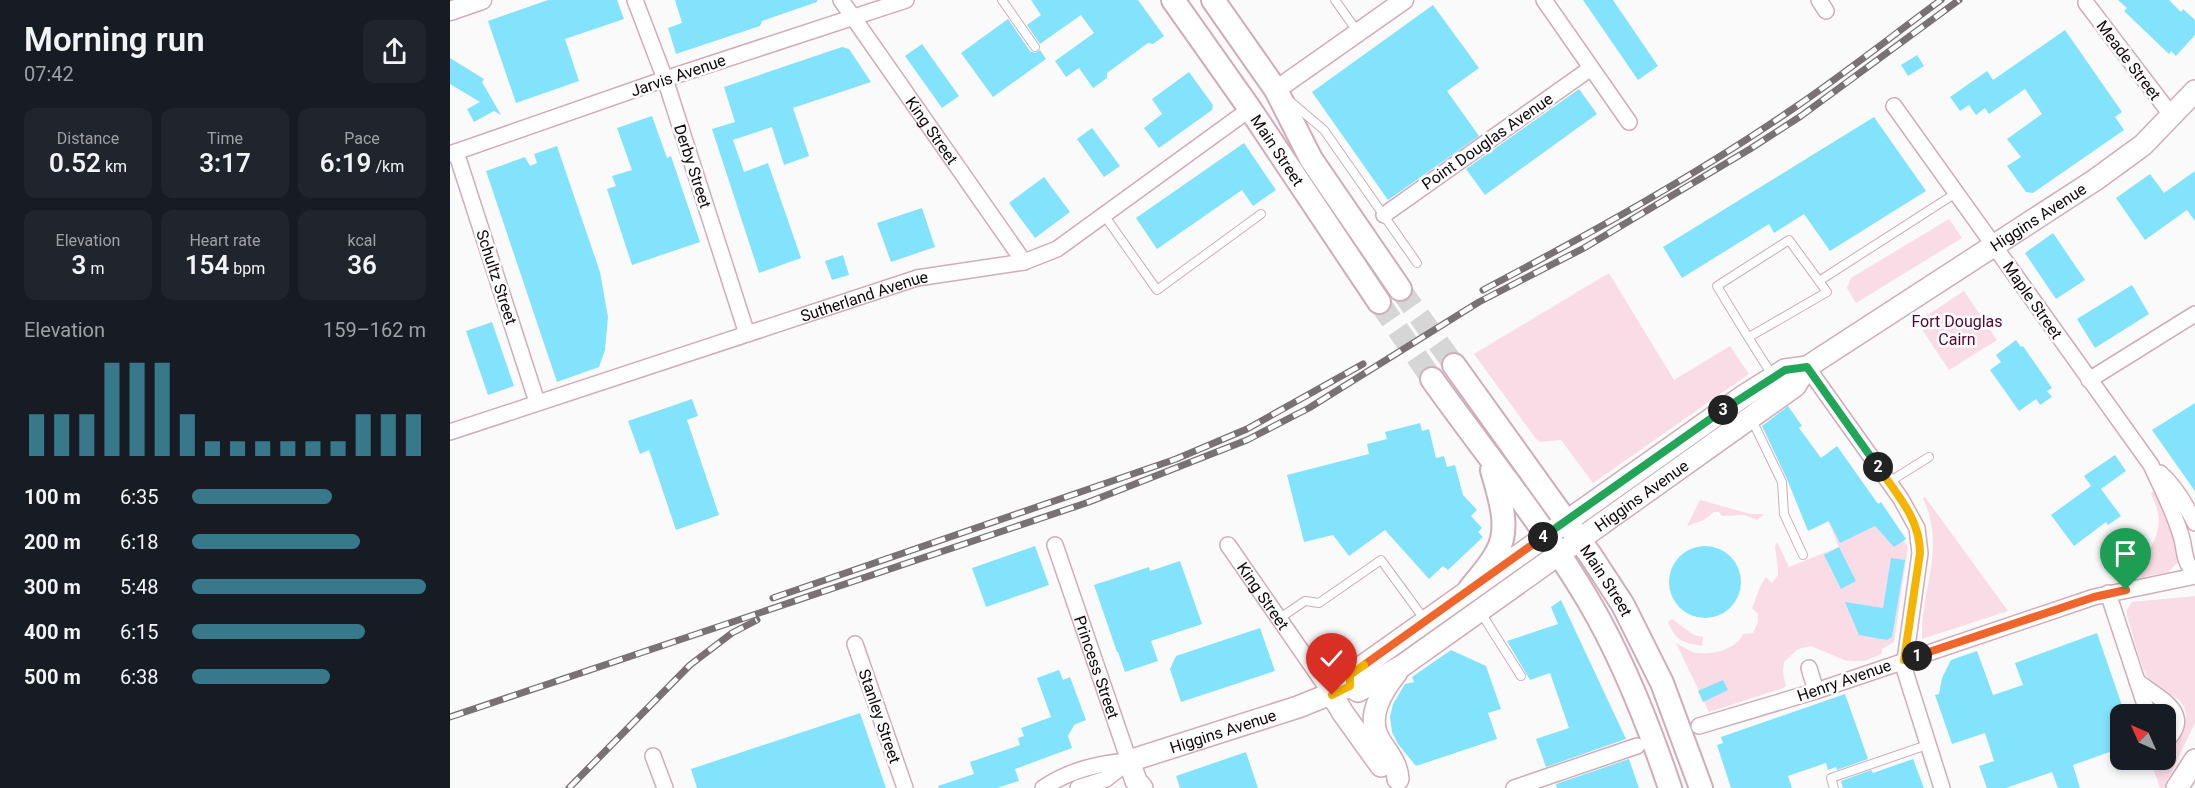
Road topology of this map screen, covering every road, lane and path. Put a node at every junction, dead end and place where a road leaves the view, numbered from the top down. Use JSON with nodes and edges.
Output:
{"nodes":[{"id":1,"x":480,"y":0,"type":"edge"},
{"id":2,"x":636,"y":0,"type":"edge"},
{"id":3,"x":841,"y":0,"type":"edge"},
{"id":4,"x":906,"y":0,"type":"edge"},
{"id":5,"x":1002,"y":0,"type":"edge"},
{"id":6,"x":1173,"y":0,"type":"edge"},
{"id":7,"x":1213,"y":0,"type":"edge"},
{"id":8,"x":1335,"y":0,"type":"edge"},
{"id":9,"x":1404,"y":0,"type":"edge"},
{"id":10,"x":1544,"y":0,"type":"edge"},
{"id":11,"x":2086,"y":3,"type":"dead end"},
{"id":12,"x":450,"y":11,"type":"edge"},
{"id":13,"x":853,"y":16,"type":"junction"},
{"id":14,"x":1358,"y":33,"type":"junction"},
{"id":15,"x":1035,"y":47,"type":"dead end"},
{"id":16,"x":1591,"y":68,"type":"junction"},
{"id":17,"x":665,"y":79,"type":"junction"},
{"id":18,"x":1276,"y":90,"type":"junction"},
{"id":19,"x":2195,"y":91,"type":"edge"},
{"id":20,"x":1894,"y":106,"type":"dead end"},
{"id":21,"x":1250,"y":109,"type":"junction"},
{"id":22,"x":2172,"y":117,"type":"junction"},
{"id":23,"x":1629,"y":122,"type":"dead end"},
{"id":24,"x":453,"y":153,"type":"edge"},
{"id":25,"x":1956,"y":193,"type":"junction"},
{"id":26,"x":1261,"y":214,"type":"dead end"},
{"id":27,"x":1104,"y":215,"type":"junction"},
{"id":28,"x":1384,"y":215,"type":"junction"},
{"id":29,"x":1994,"y":246,"type":"junction"},
{"id":30,"x":1024,"y":262,"type":"junction"},
{"id":31,"x":1417,"y":262,"type":"dead end"},
{"id":32,"x":1819,"y":281,"type":"junction"},
{"id":33,"x":1400,"y":290,"type":"tunnel mouth"},
{"id":34,"x":1379,"y":302,"type":"tunnel mouth"},
{"id":35,"x":2195,"y":314,"type":"edge"},
{"id":36,"x":747,"y":334,"type":"junction"},
{"id":37,"x":1749,"y":337,"type":"junction"},
{"id":38,"x":1454,"y":365,"type":"tunnel mouth"},
{"id":39,"x":1807,"y":367,"type":"junction"},
{"id":40,"x":1774,"y":377,"type":"junction"},
{"id":41,"x":1432,"y":379,"type":"tunnel mouth"},
{"id":42,"x":2089,"y":380,"type":"junction"},
{"id":43,"x":1742,"y":397,"type":"junction"},
{"id":44,"x":537,"y":402,"type":"junction"},
{"id":45,"x":1751,"y":417,"type":"junction"},
{"id":46,"x":450,"y":432,"type":"edge"},
{"id":47,"x":1929,"y":457,"type":"dead end"},
{"id":48,"x":1490,"y":460,"type":"junction"},
{"id":49,"x":2151,"y":465,"type":"junction"},
{"id":50,"x":1889,"y":482,"type":"junction"},
{"id":51,"x":1565,"y":521,"type":"junction"},
{"id":52,"x":2195,"y":523,"type":"edge"},
{"id":53,"x":1546,"y":535,"type":"junction"},
{"id":54,"x":1579,"y":539,"type":"junction"},
{"id":55,"x":1055,"y":545,"type":"dead end"},
{"id":56,"x":1228,"y":545,"type":"dead end"},
{"id":57,"x":1559,"y":555,"type":"junction"},
{"id":58,"x":1803,"y":555,"type":"dead end"},
{"id":59,"x":2195,"y":574,"type":"edge"},
{"id":60,"x":1469,"y":590,"type":"junction"},
{"id":61,"x":2108,"y":593,"type":"junction"},
{"id":62,"x":1480,"y":611,"type":"junction"},
{"id":63,"x":1280,"y":618,"type":"junction"},
{"id":64,"x":1426,"y":621,"type":"junction"},
{"id":65,"x":855,"y":644,"type":"dead end"},
{"id":66,"x":1904,"y":660,"type":"junction"},
{"id":67,"x":1402,"y":666,"type":"junction"},
{"id":68,"x":1809,"y":668,"type":"dead end"},
{"id":69,"x":1521,"y":675,"type":"dead end"},
{"id":70,"x":2137,"y":681,"type":"junction"},
{"id":71,"x":1341,"y":690,"type":"junction"},
{"id":72,"x":1816,"y":691,"type":"junction"},
{"id":73,"x":2145,"y":704,"type":"edge"},
{"id":74,"x":2172,"y":704,"type":"edge"},
{"id":75,"x":2176,"y":708,"type":"edge"},
{"id":76,"x":1700,"y":726,"type":"dead end"},
{"id":77,"x":2176,"y":731,"type":"edge"},
{"id":78,"x":1927,"y":745,"type":"junction"},
{"id":79,"x":1637,"y":746,"type":"dead end"},
{"id":80,"x":653,"y":756,"type":"dead end"},
{"id":81,"x":2195,"y":760,"type":"edge"},
{"id":82,"x":1129,"y":761,"type":"junction"},
{"id":83,"x":2195,"y":770,"type":"edge"},
{"id":84,"x":1549,"y":782,"type":"edge"},
{"id":85,"x":1402,"y":783,"type":"edge"},
{"id":86,"x":665,"y":788,"type":"edge"},
{"id":87,"x":905,"y":788,"type":"edge"},
{"id":88,"x":1043,"y":788,"type":"edge"},
{"id":89,"x":1078,"y":788,"type":"edge"},
{"id":90,"x":1142,"y":788,"type":"edge"},
{"id":91,"x":1514,"y":788,"type":"edge"},
{"id":92,"x":1670,"y":788,"type":"edge"},
{"id":93,"x":1701,"y":788,"type":"edge"},
{"id":94,"x":1834,"y":788,"type":"edge"},
{"id":95,"x":1942,"y":788,"type":"edge"},
{"id":96,"x":2177,"y":788,"type":"edge"},
{"id":97,"x":2187,"y":788,"type":"edge"}],
"edges":[{"from":1,"to":12,"type":"street"},
{"from":2,"to":17,"type":"street","name":"Derby Street"},
{"from":3,"to":13,"type":"street","name":"King Street"},
{"from":4,"to":13,"type":"street","name":"Jarvis Avenue"},
{"from":5,"to":15,"type":"lane"},
{"from":6,"to":21,"type":"main road","name":"Main Street"},
{"from":7,"to":18,"type":"main road","name":"Main Street"},
{"from":8,"to":14,"type":"lane"},
{"from":9,"to":14,"type":"street"},
{"from":10,"to":16,"type":"street"},
{"from":11,"to":22,"type":"street","name":"Meade Street"},
{"from":13,"to":17,"type":"street","name":"Jarvis Avenue"},
{"from":13,"to":30,"type":"street","name":"King Street"},
{"from":14,"to":18,"type":"street"},
{"from":16,"to":23,"type":"street"},
{"from":16,"to":28,"type":"street","name":"Point Douglas Avenue"},
{"from":17,"to":24,"type":"street","name":"Jarvis Avenue"},
{"from":17,"to":36,"type":"street","name":"Derby Street"},
{"from":18,"to":28,"type":"lane"},
{"from":18,"to":33,"type":"main road","name":"Main Street"},
{"from":19,"to":22,"type":"main road","name":"Higgins Avenue"},
{"from":20,"to":25,"type":"street","name":"Maple Street"},
{"from":21,"to":27,"type":"street","name":"Sutherland Avenue"},
{"from":21,"to":34,"type":"main road","name":"Main Street"},
{"from":22,"to":29,"type":"main road","name":"Higgins Avenue"},
{"from":24,"to":44,"type":"street","name":"Schultz Street"},
{"from":25,"to":29,"type":"street","name":"Maple Street"},
{"from":25,"to":32,"type":"lane"},
{"from":26,"to":27,"type":"lane"},
{"from":27,"to":30,"type":"street","name":"Sutherland Avenue"},
{"from":28,"to":31,"type":"lane"},
{"from":29,"to":39,"type":"main road","name":"Higgins Avenue"},
{"from":29,"to":42,"type":"street","name":"Maple Street"},
{"from":30,"to":36,"type":"street","name":"Sutherland Avenue"},
{"from":32,"to":37,"type":"lane"},
{"from":32,"to":37,"type":"lane"},
{"from":35,"to":42,"type":"street"},
{"from":36,"to":44,"type":"street","name":"Sutherland Avenue"},
{"from":37,"to":40,"type":"lane"},
{"from":38,"to":51,"type":"main road","name":"Main Street"},
{"from":39,"to":40,"type":"main road","name":"Higgins Avenue"},
{"from":39,"to":45,"type":"main road","name":"Higgins Avenue"},
{"from":39,"to":50,"type":"street"},
{"from":40,"to":43,"type":"main road","name":"Higgins Avenue"},
{"from":41,"to":48,"type":"main road","name":"Main Street"},
{"from":42,"to":49,"type":"street","name":"Maple Street"},
{"from":43,"to":45,"type":"lane"},
{"from":43,"to":51,"type":"main road","name":"Higgins Avenue"},
{"from":44,"to":46,"type":"street","name":"Sutherland Avenue"},
{"from":45,"to":54,"type":"main road","name":"Higgins Avenue"},
{"from":45,"to":58,"type":"lane"},
{"from":47,"to":50,"type":"lane"},
{"from":48,"to":53,"type":"main road","name":"Main Street"},
{"from":48,"to":60,"type":"main road"},
{"from":49,"to":52,"type":"street","name":"Maple Street"},
{"from":49,"to":59,"type":"street","name":"Maple Street"},
{"from":50,"to":66,"type":"street"},
{"from":51,"to":53,"type":"main road","name":"Higgins Avenue"},
{"from":51,"to":54,"type":"main road","name":"Main Street"},
{"from":53,"to":57,"type":"main road","name":"Main Street"},
{"from":53,"to":60,"type":"main road","name":"Higgins Avenue"},
{"from":54,"to":57,"type":"main road","name":"Higgins Avenue"},
{"from":54,"to":93,"type":"main road","name":"Main Street"},
{"from":55,"to":82,"type":"street","name":"Princess Street"},
{"from":56,"to":63,"type":"street","name":"King Street"},
{"from":57,"to":62,"type":"main road","name":"Higgins Avenue"},
{"from":57,"to":92,"type":"main road","name":"Main Street"},
{"from":59,"to":61,"type":"street","name":"Henry Avenue"},
{"from":60,"to":64,"type":"main road","name":"Higgins Avenue"},
{"from":61,"to":66,"type":"street","name":"Henry Avenue"},
{"from":61,"to":70,"type":"street"},
{"from":62,"to":67,"type":"main road","name":"Higgins Avenue"},
{"from":62,"to":69,"type":"lane"},
{"from":63,"to":64,"type":"lane"},
{"from":63,"to":71,"type":"street","name":"King Street"},
{"from":64,"to":71,"type":"main road","name":"Higgins Avenue"},
{"from":65,"to":87,"type":"street","name":"Stanley Street"},
{"from":66,"to":72,"type":"street","name":"Henry Avenue"},
{"from":66,"to":78,"type":"street"},
{"from":67,"to":71,"type":"main road","name":"Higgins Avenue"},
{"from":67,"to":85,"type":"main road"},
{"from":68,"to":72,"type":"street"},
{"from":70,"to":73,"type":"street"},
{"from":70,"to":74,"type":"street"},
{"from":71,"to":82,"type":"main road","name":"Higgins Avenue"},
{"from":71,"to":85,"type":"main road","name":"King Street"},
{"from":72,"to":76,"type":"street","name":"Henry Avenue"},
{"from":75,"to":77,"type":"street"},
{"from":78,"to":94,"type":"lane"},
{"from":78,"to":95,"type":"street"},
{"from":79,"to":84,"type":"street"},
{"from":80,"to":86,"type":"street"},
{"from":81,"to":96,"type":"main road"},
{"from":82,"to":88,"type":"street","name":"Higgins Avenue"},
{"from":82,"to":89,"type":"street","name":"Higgins Avenue"},
{"from":82,"to":90,"type":"main road","name":"Princess Street"},
{"from":83,"to":97,"type":"main road"},
{"from":84,"to":91,"type":"street"}]}
